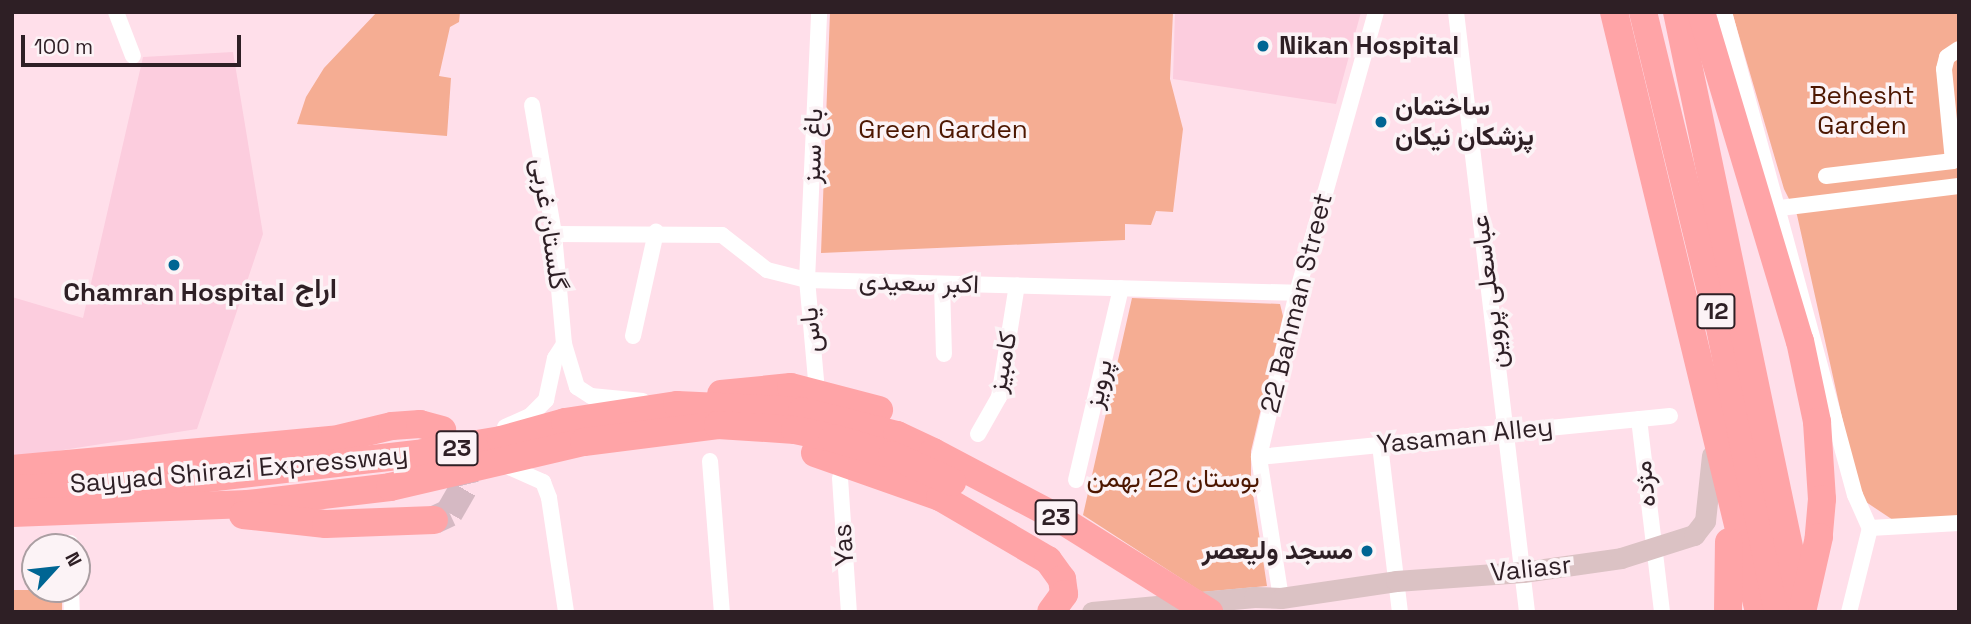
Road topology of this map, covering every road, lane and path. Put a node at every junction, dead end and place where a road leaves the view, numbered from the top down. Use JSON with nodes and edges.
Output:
{"nodes":[{"id":1,"x":116,"y":12,"type":"edge"},
{"id":2,"x":818,"y":12,"type":"edge"},
{"id":3,"x":1377,"y":12,"type":"edge"},
{"id":4,"x":1455,"y":12,"type":"edge"},
{"id":5,"x":1643,"y":12,"type":"edge"},
{"id":6,"x":1677,"y":12,"type":"edge"},
{"id":7,"x":1710,"y":17,"type":"edge"},
{"id":8,"x":1620,"y":20,"type":"edge"},
{"id":9,"x":1959,"y":49,"type":"edge"},
{"id":10,"x":134,"y":56,"type":"dead end"},
{"id":11,"x":532,"y":105,"type":"dead end"},
{"id":12,"x":1826,"y":176,"type":"dead end"},
{"id":13,"x":1959,"y":186,"type":"edge"},
{"id":14,"x":1780,"y":208,"type":"junction"},
{"id":15,"x":1722,"y":218,"type":"junction"},
{"id":16,"x":656,"y":232,"type":"junction"},
{"id":17,"x":554,"y":234,"type":"junction"},
{"id":18,"x":1672,"y":255,"type":"junction"},
{"id":19,"x":807,"y":280,"type":"junction"},
{"id":20,"x":942,"y":284,"type":"junction"},
{"id":21,"x":1017,"y":285,"type":"junction"},
{"id":22,"x":1121,"y":288,"type":"junction"},
{"id":23,"x":1297,"y":293,"type":"junction"},
{"id":24,"x":633,"y":336,"type":"dead end"},
{"id":25,"x":564,"y":344,"type":"junction"},
{"id":26,"x":944,"y":354,"type":"dead end"},
{"id":27,"x":816,"y":380,"type":"dead end"},
{"id":28,"x":677,"y":405,"type":"junction"},
{"id":29,"x":1670,"y":416,"type":"dead end"},
{"id":30,"x":1639,"y":419,"type":"junction"},
{"id":31,"x":718,"y":425,"type":"junction"},
{"id":32,"x":442,"y":430,"type":"dead end"},
{"id":33,"x":1506,"y":432,"type":"junction"},
{"id":34,"x":978,"y":434,"type":"dead end"},
{"id":35,"x":894,"y":445,"type":"junction"},
{"id":36,"x":1380,"y":445,"type":"junction"},
{"id":37,"x":423,"y":453,"type":"junction"},
{"id":38,"x":1712,"y":456,"type":"junction"},
{"id":39,"x":1259,"y":457,"type":"junction"},
{"id":40,"x":710,"y":461,"type":"dead end"},
{"id":41,"x":499,"y":463,"type":"junction"},
{"id":42,"x":12,"y":469,"type":"edge"},
{"id":43,"x":840,"y":478,"type":"dead end"},
{"id":44,"x":1076,"y":480,"type":"dead end"},
{"id":45,"x":12,"y":489,"type":"edge"},
{"id":46,"x":195,"y":506,"type":"junction"},
{"id":47,"x":12,"y":513,"type":"edge"},
{"id":48,"x":434,"y":520,"type":"tunnel mouth"},
{"id":49,"x":1959,"y":523,"type":"edge"},
{"id":50,"x":1870,"y":528,"type":"junction"},
{"id":51,"x":1652,"y":549,"type":"junction"},
{"id":52,"x":1523,"y":572,"type":"junction"},
{"id":53,"x":1396,"y":581,"type":"junction"},
{"id":54,"x":1281,"y":598,"type":"junction"},
{"id":55,"x":1211,"y":608,"type":"edge"},
{"id":56,"x":566,"y":612,"type":"edge"},
{"id":57,"x":722,"y":612,"type":"edge"},
{"id":58,"x":849,"y":612,"type":"edge"},
{"id":59,"x":1051,"y":612,"type":"edge"},
{"id":60,"x":1093,"y":612,"type":"edge"},
{"id":61,"x":1175,"y":612,"type":"edge"},
{"id":62,"x":1258,"y":612,"type":"edge"},
{"id":63,"x":1401,"y":612,"type":"edge"},
{"id":64,"x":1527,"y":612,"type":"edge"},
{"id":65,"x":1662,"y":612,"type":"edge"},
{"id":66,"x":1728,"y":612,"type":"edge"},
{"id":67,"x":1759,"y":612,"type":"edge"},
{"id":68,"x":1779,"y":612,"type":"edge"},
{"id":69,"x":1802,"y":612,"type":"edge"},
{"id":70,"x":1825,"y":612,"type":"edge"},
{"id":71,"x":1849,"y":612,"type":"edge"}],
"edges":[{"from":1,"to":10,"type":"street"},
{"from":2,"to":19,"type":"street","name":"باغ سبز"},
{"from":3,"to":23,"type":"street","name":"22 Bahman Street"},
{"from":4,"to":33,"type":"street","name":"عباسعلی پروین"},
{"from":5,"to":68,"type":"highway","number":"12"},
{"from":6,"to":15,"type":"highway","number":"12"},
{"from":7,"to":14,"type":"street"},
{"from":7,"to":69,"type":"highway"},
{"from":8,"to":18,"type":"highway"},
{"from":9,"to":12,"type":"street"},
{"from":11,"to":17,"type":"street","name":"گلستان غربی"},
{"from":13,"to":14,"type":"street"},
{"from":14,"to":50,"type":"street"},
{"from":15,"to":69,"type":"highway","number":"12"},
{"from":15,"to":70,"type":"highway"},
{"from":16,"to":17,"type":"street","name":"اکبر سعیدی"},
{"from":16,"to":19,"type":"street","name":"اکبر سعیدی"},
{"from":16,"to":24,"type":"street"},
{"from":17,"to":25,"type":"street","name":"گلستان غربی"},
{"from":18,"to":38,"type":"highway"},
{"from":18,"to":67,"type":"highway"},
{"from":19,"to":20,"type":"street","name":"اکبر سعیدی"},
{"from":19,"to":27,"type":"street","name":"یاس"},
{"from":20,"to":21,"type":"street","name":"اکبر سعیدی"},
{"from":20,"to":26,"type":"street"},
{"from":21,"to":22,"type":"street","name":"اکبر سعیدی"},
{"from":21,"to":34,"type":"street","name":"کامبیز"},
{"from":22,"to":23,"type":"street","name":"اکبر سعیدی"},
{"from":22,"to":44,"type":"street","name":"پرویز"},
{"from":23,"to":39,"type":"street","name":"22 Bahman Street"},
{"from":25,"to":28,"type":"street","name":"گلستان غربی"},
{"from":25,"to":37,"type":"street"},
{"from":28,"to":35,"type":"highway","name":"Sayyad Shirazi Expressway","number":"23"},
{"from":28,"to":37,"type":"highway","name":"Sayyad Shirazi Expressway","number":"23"},
{"from":28,"to":55,"type":"highway"},
{"from":29,"to":30,"type":"street","name":"Yasaman Alley"},
{"from":30,"to":33,"type":"street","name":"Yasaman Alley"},
{"from":30,"to":51,"type":"street","name":"مژده"},
{"from":31,"to":35,"type":"highway","name":"Sayyad Shirazi Expressway","number":"23"},
{"from":31,"to":41,"type":"highway","name":"Sayyad Shirazi Expressway","number":"23"},
{"from":31,"to":59,"type":"highway"},
{"from":32,"to":42,"type":"highway"},
{"from":33,"to":36,"type":"street","name":"Yasaman Alley"},
{"from":33,"to":52,"type":"street","name":"عباسعلی پروین"},
{"from":35,"to":55,"type":"highway","name":"Sayyad Shirazi Expressway","number":"23"},
{"from":35,"to":61,"type":"highway","name":"Sayyad Shirazi Expressway","number":"23"},
{"from":36,"to":39,"type":"street","name":"Yasaman Alley"},
{"from":36,"to":53,"type":"street"},
{"from":37,"to":45,"type":"highway","name":"Sayyad Shirazi Expressway","number":"23"},
{"from":38,"to":51,"type":"main road","name":"Valiasr"},
{"from":38,"to":66,"type":"highway"},
{"from":39,"to":54,"type":"street","name":"22 Bahman Street"},
{"from":40,"to":57,"type":"street"},
{"from":41,"to":46,"type":"highway","name":"Sayyad Shirazi Expressway","number":"23"},
{"from":41,"to":56,"type":"street"},
{"from":43,"to":58,"type":"street","name":"Yas"},
{"from":46,"to":47,"type":"highway","name":"Sayyad Shirazi Expressway","number":"23"},
{"from":46,"to":48,"type":"highway"},
{"from":49,"to":50,"type":"street"},
{"from":50,"to":71,"type":"street"},
{"from":51,"to":52,"type":"main road","name":"Valiasr"},
{"from":51,"to":65,"type":"street","name":"مژده"},
{"from":52,"to":53,"type":"main road","name":"Valiasr"},
{"from":52,"to":64,"type":"street","name":"عباسعلی پروین"},
{"from":53,"to":54,"type":"main road","name":"Valiasr"},
{"from":53,"to":63,"type":"street"},
{"from":54,"to":55,"type":"main road","name":"Valiasr"},
{"from":54,"to":62,"type":"main road","name":"Valiasr"},
{"from":55,"to":60,"type":"main road","name":"Valiasr"}]}
